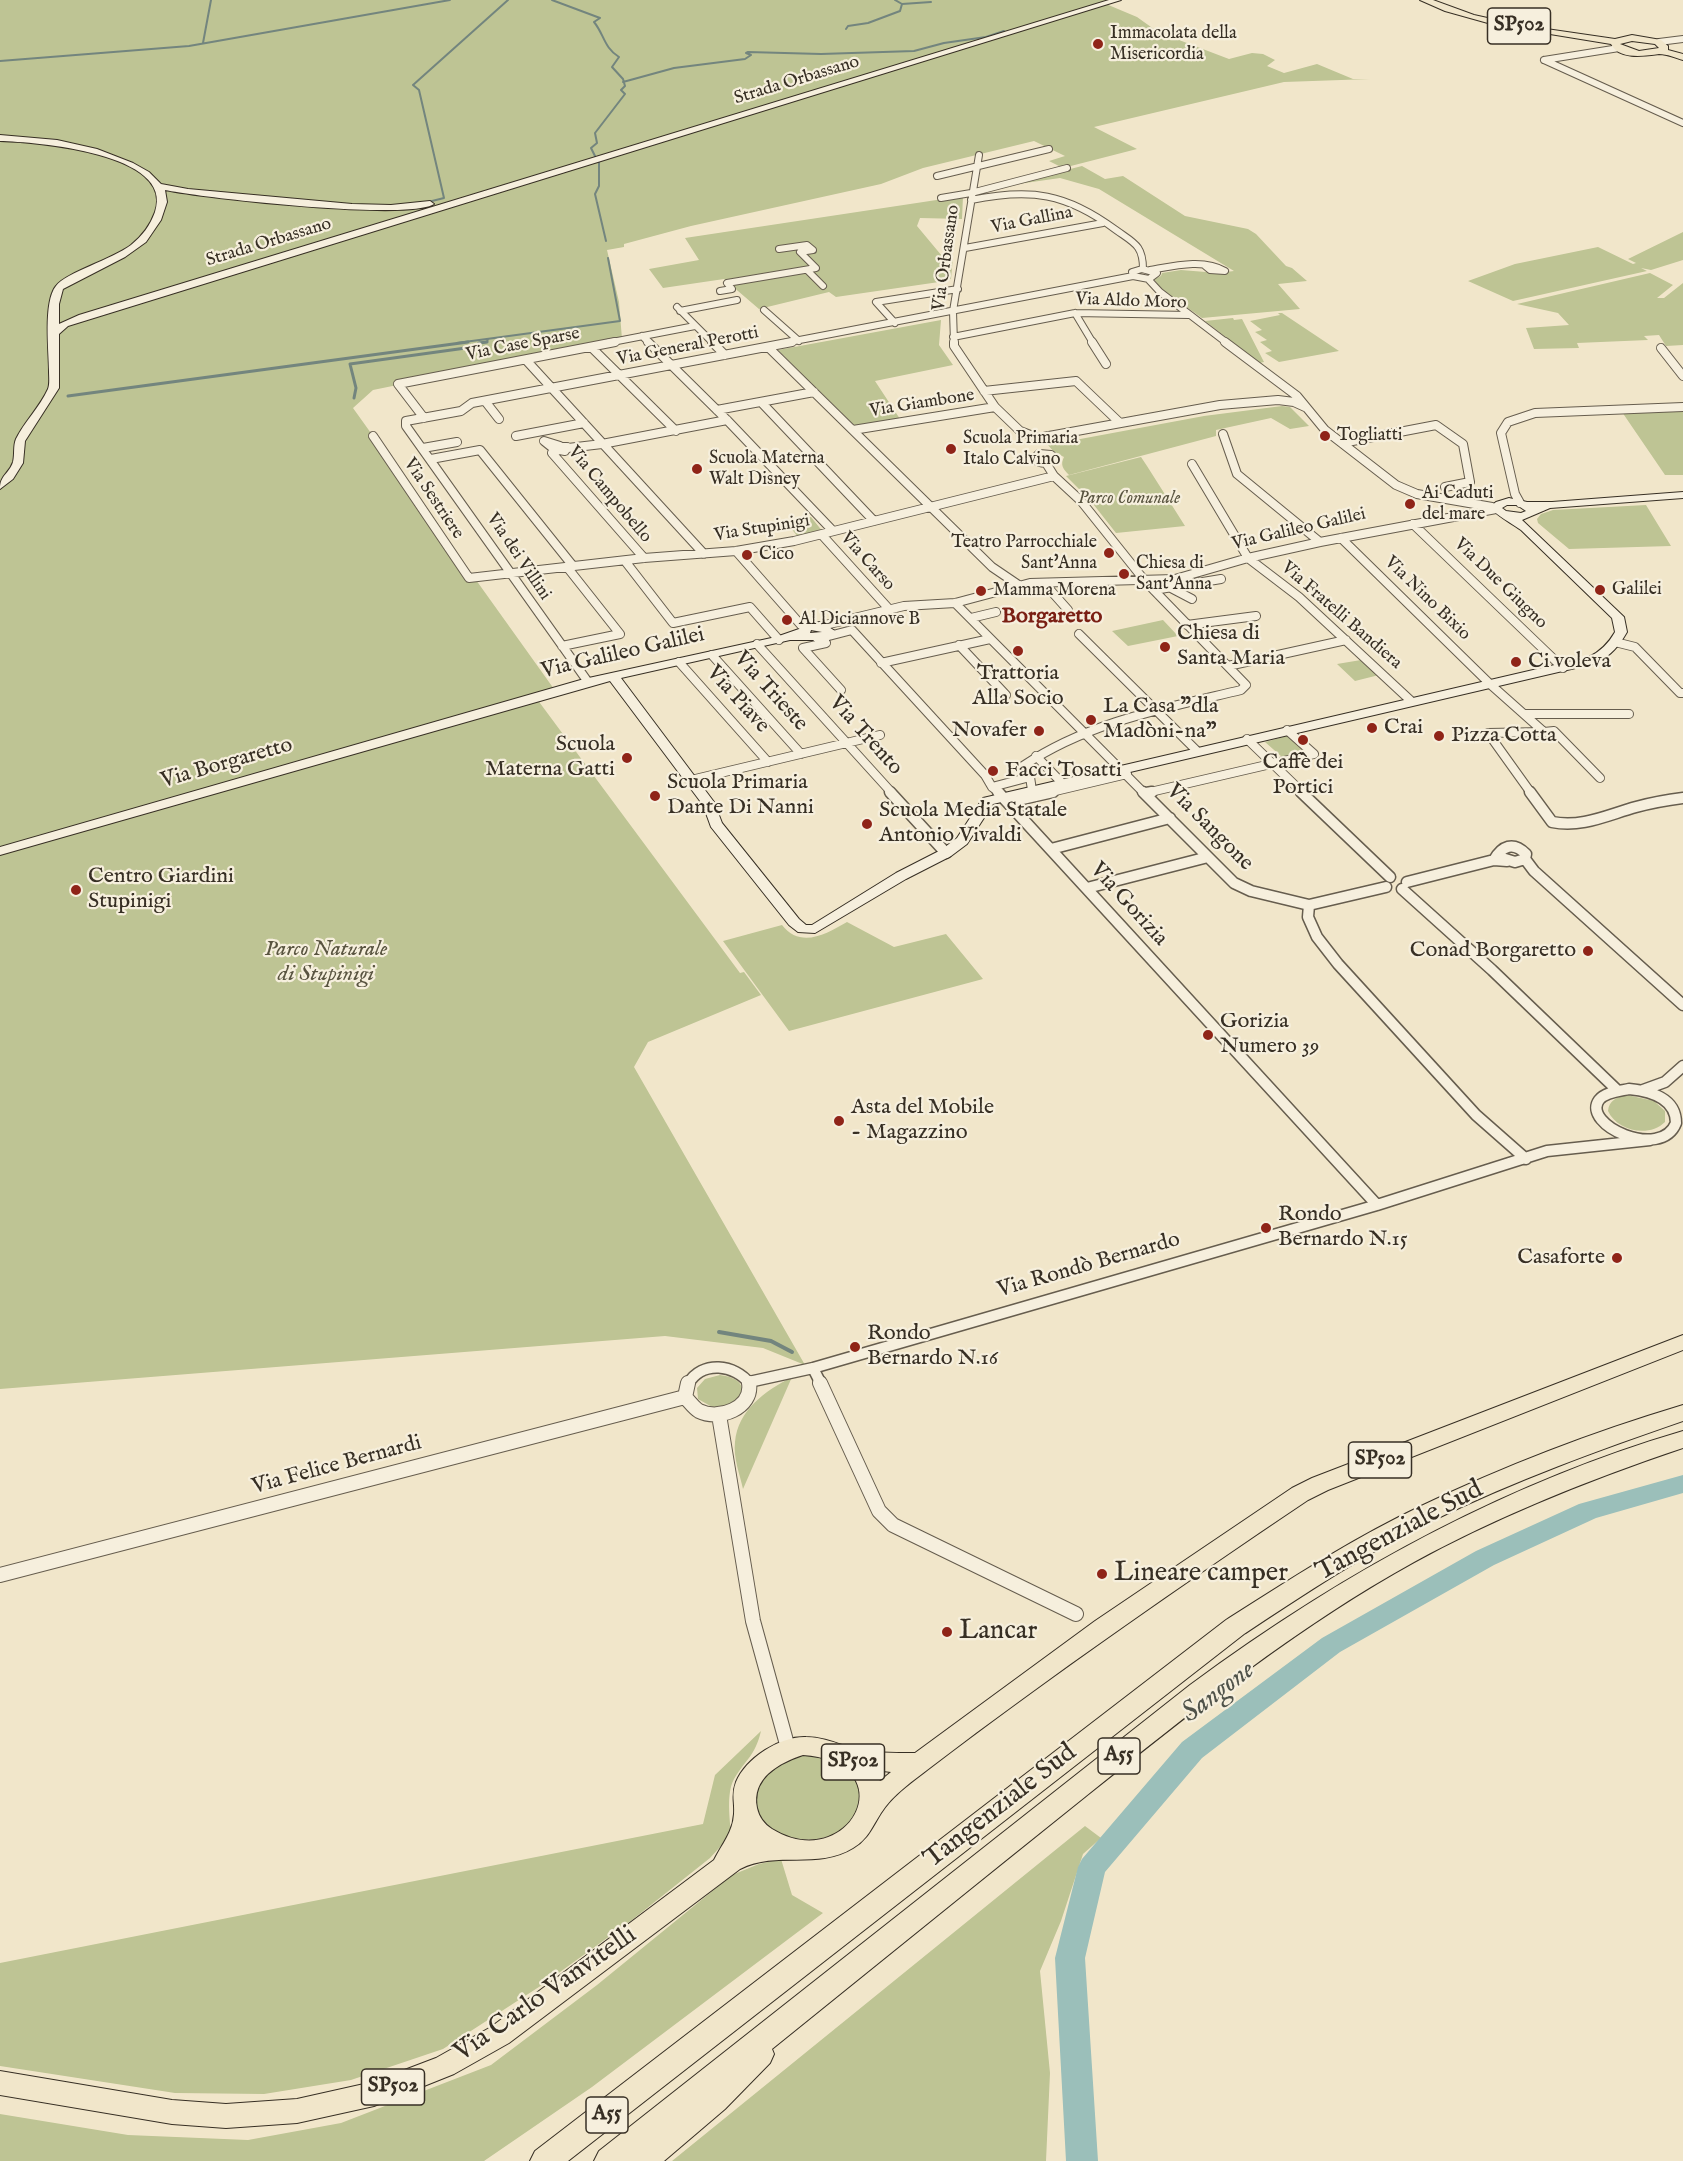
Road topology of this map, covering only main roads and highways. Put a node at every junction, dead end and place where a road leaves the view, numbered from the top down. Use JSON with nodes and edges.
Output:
{"nodes":[{"id":1,"x":1117,"y":0,"type":"edge"},
{"id":2,"x":1425,"y":0,"type":"edge"},
{"id":3,"x":1618,"y":45,"type":"junction"},
{"id":4,"x":1660,"y":47,"type":"junction"},
{"id":5,"x":1683,"y":57,"type":"edge"},
{"id":6,"x":0,"y":138,"type":"edge"},
{"id":7,"x":160,"y":186,"type":"junction"},
{"id":8,"x":456,"y":201,"type":"junction"},
{"id":9,"x":391,"y":208,"type":"junction"},
{"id":10,"x":425,"y":213,"type":"junction"},
{"id":11,"x":54,"y":333,"type":"junction"},
{"id":12,"x":0,"y":486,"type":"edge"},
{"id":13,"x":1683,"y":495,"type":"edge"},
{"id":14,"x":808,"y":635,"type":"road end"},
{"id":15,"x":613,"y":676,"type":"junction"},
{"id":16,"x":465,"y":717,"type":"joint"},
{"id":17,"x":0,"y":851,"type":"edge"},
{"id":18,"x":1683,"y":1342,"type":"edge"},
{"id":19,"x":1683,"y":1413,"type":"edge"},
{"id":20,"x":1683,"y":1439,"type":"edge"},
{"id":21,"x":848,"y":1756,"type":"junction"},
{"id":22,"x":920,"y":1762,"type":"junction"},
{"id":23,"x":870,"y":1809,"type":"junction"},
{"id":24,"x":746,"y":1814,"type":"junction"},
{"id":25,"x":788,"y":1849,"type":"junction"},
{"id":26,"x":723,"y":1867,"type":"junction"},
{"id":27,"x":823,"y":1991,"type":"junction"},
{"id":28,"x":0,"y":2083,"type":"edge"},
{"id":29,"x":545,"y":2161,"type":"edge"},
{"id":30,"x":609,"y":2161,"type":"edge"},
{"id":31,"x":642,"y":2161,"type":"edge"}],
"edges":[{"from":1,"to":8,"type":"main road","name":"Strada Orbassano"},
{"from":2,"to":3,"type":"main road","number":"SP502"},
{"from":3,"to":4,"type":"main road","number":"SP502"},
{"from":3,"to":4,"type":"main road","number":"SP502"},
{"from":4,"to":5,"type":"main road","number":"SP502"},
{"from":6,"to":7,"type":"main road"},
{"from":7,"to":9,"type":"main road","name":"Strada Orbassano"},
{"from":7,"to":11,"type":"main road"},
{"from":8,"to":9,"type":"main road","name":"Strada Orbassano"},
{"from":8,"to":10,"type":"main road","name":"Strada Orbassano"},
{"from":9,"to":10,"type":"main road"},
{"from":10,"to":11,"type":"main road","name":"Strada Orbassano"},
{"from":11,"to":12,"type":"main road"},
{"from":13,"to":15,"type":"main road"},
{"from":14,"to":15,"type":"main road","name":"Via Galileo Galilei"},
{"from":15,"to":16,"type":"main road","name":"Via Galileo Galilei"},
{"from":16,"to":17,"type":"main road","name":"Via Borgaretto"},
{"from":18,"to":22,"type":"main road","number":"SP502"},
{"from":19,"to":29,"type":"highway","name":"Tangenziale Sud","number":"A55"},
{"from":20,"to":27,"type":"highway","name":"Tangenziale Sud","number":"A55"},
{"from":21,"to":22,"type":"main road","number":"SP502"},
{"from":21,"to":23,"type":"main road","number":"SP502"},
{"from":21,"to":24,"type":"main road","number":"SP502"},
{"from":22,"to":23,"type":"main road","number":"SP502"},
{"from":23,"to":25,"type":"main road","number":"SP502"},
{"from":24,"to":25,"type":"main road","number":"SP502"},
{"from":24,"to":26,"type":"main road","number":"SP502"},
{"from":25,"to":26,"type":"main road","number":"SP502"},
{"from":26,"to":28,"type":"main road","name":"Via Carlo Vanvitelli","number":"SP502"},
{"from":27,"to":30,"type":"highway","name":"Tangenziale Sud","number":"A55"},
{"from":27,"to":31,"type":"highway"}]}
